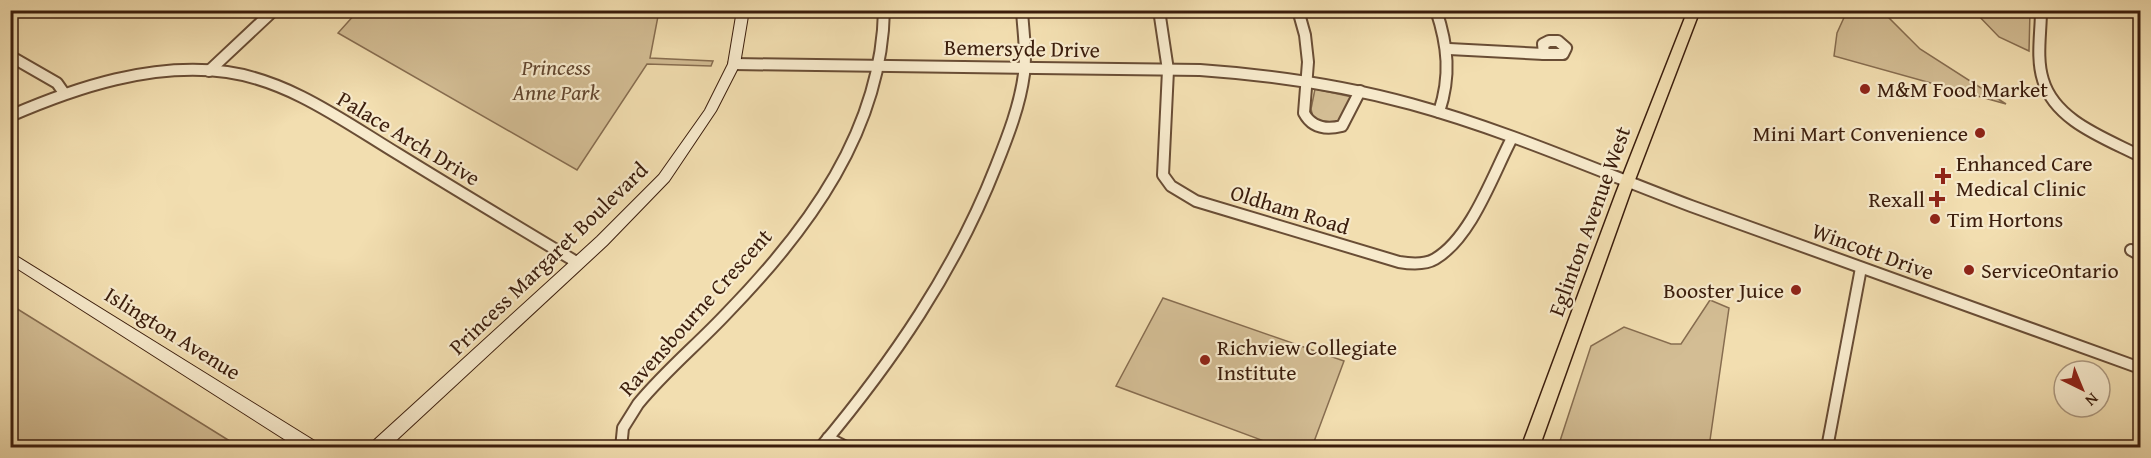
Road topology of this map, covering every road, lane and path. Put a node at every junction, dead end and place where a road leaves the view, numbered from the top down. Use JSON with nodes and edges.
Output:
{"nodes":[{"id":1,"x":274,"y":10,"type":"edge"},
{"id":2,"x":743,"y":10,"type":"edge"},
{"id":3,"x":884,"y":10,"type":"edge"},
{"id":4,"x":1022,"y":10,"type":"edge"},
{"id":5,"x":1159,"y":10,"type":"edge"},
{"id":6,"x":1298,"y":10,"type":"edge"},
{"id":7,"x":1436,"y":10,"type":"edge"},
{"id":8,"x":1694,"y":10,"type":"edge"},
{"id":9,"x":2041,"y":10,"type":"edge"},
{"id":10,"x":1449,"y":49,"type":"junction"},
{"id":11,"x":1544,"y":54,"type":"dead end"},
{"id":12,"x":10,"y":56,"type":"edge"},
{"id":13,"x":734,"y":64,"type":"junction"},
{"id":14,"x":880,"y":65,"type":"junction"},
{"id":15,"x":1025,"y":68,"type":"junction"},
{"id":16,"x":1168,"y":70,"type":"junction"},
{"id":17,"x":209,"y":71,"type":"junction"},
{"id":18,"x":1308,"y":80,"type":"junction"},
{"id":19,"x":1360,"y":91,"type":"junction"},
{"id":20,"x":64,"y":93,"type":"junction"},
{"id":21,"x":1439,"y":112,"type":"junction"},
{"id":22,"x":10,"y":116,"type":"edge"},
{"id":23,"x":1512,"y":138,"type":"junction"},
{"id":24,"x":2140,"y":156,"type":"edge"},
{"id":25,"x":1627,"y":182,"type":"junction"},
{"id":26,"x":10,"y":257,"type":"edge"},
{"id":27,"x":578,"y":263,"type":"junction"},
{"id":28,"x":1861,"y":268,"type":"junction"},
{"id":29,"x":2140,"y":368,"type":"edge"},
{"id":30,"x":824,"y":443,"type":"edge"},
{"id":31,"x":312,"y":447,"type":"edge"},
{"id":32,"x":377,"y":447,"type":"edge"},
{"id":33,"x":621,"y":447,"type":"edge"},
{"id":34,"x":848,"y":447,"type":"edge"},
{"id":35,"x":1530,"y":447,"type":"edge"},
{"id":36,"x":1827,"y":447,"type":"edge"}],
"edges":[{"from":1,"to":17,"type":"street"},
{"from":2,"to":13,"type":"street","name":"Princess Margaret Boulevard"},
{"from":3,"to":14,"type":"street","name":"Ravensbourne Crescent"},
{"from":4,"to":15,"type":"street"},
{"from":5,"to":16,"type":"street","name":"Oldham Road"},
{"from":6,"to":18,"type":"street"},
{"from":7,"to":10,"type":"street"},
{"from":8,"to":25,"type":"main road","name":"Eglinton Avenue West"},
{"from":9,"to":24,"type":"street"},
{"from":10,"to":11,"type":"street"},
{"from":10,"to":21,"type":"street"},
{"from":12,"to":20,"type":"street"},
{"from":13,"to":14,"type":"street","name":"Bemersyde Drive"},
{"from":13,"to":27,"type":"street","name":"Princess Margaret Boulevard"},
{"from":14,"to":15,"type":"street","name":"Bemersyde Drive"},
{"from":14,"to":33,"type":"street","name":"Ravensbourne Crescent"},
{"from":15,"to":16,"type":"street","name":"Bemersyde Drive"},
{"from":15,"to":30,"type":"street"},
{"from":16,"to":18,"type":"street","name":"Bemersyde Drive"},
{"from":16,"to":23,"type":"street","name":"Oldham Road"},
{"from":17,"to":20,"type":"street","name":"Palace Arch Drive"},
{"from":17,"to":27,"type":"street","name":"Palace Arch Drive"},
{"from":18,"to":19,"type":"street","name":"Bemersyde Drive"},
{"from":18,"to":19,"type":"street"},
{"from":19,"to":21,"type":"street","name":"Bemersyde Drive"},
{"from":20,"to":22,"type":"street","name":"Palace Arch Drive"},
{"from":21,"to":23,"type":"street","name":"Bemersyde Drive"},
{"from":23,"to":25,"type":"street","name":"Bemersyde Drive"},
{"from":25,"to":28,"type":"street","name":"Wincott Drive"},
{"from":25,"to":35,"type":"main road","name":"Eglinton Avenue West"},
{"from":26,"to":31,"type":"street","name":"Islington Avenue"},
{"from":27,"to":32,"type":"street","name":"Princess Margaret Boulevard"},
{"from":28,"to":29,"type":"street","name":"Wincott Drive"},
{"from":28,"to":36,"type":"street"},
{"from":30,"to":34,"type":"street"}]}
